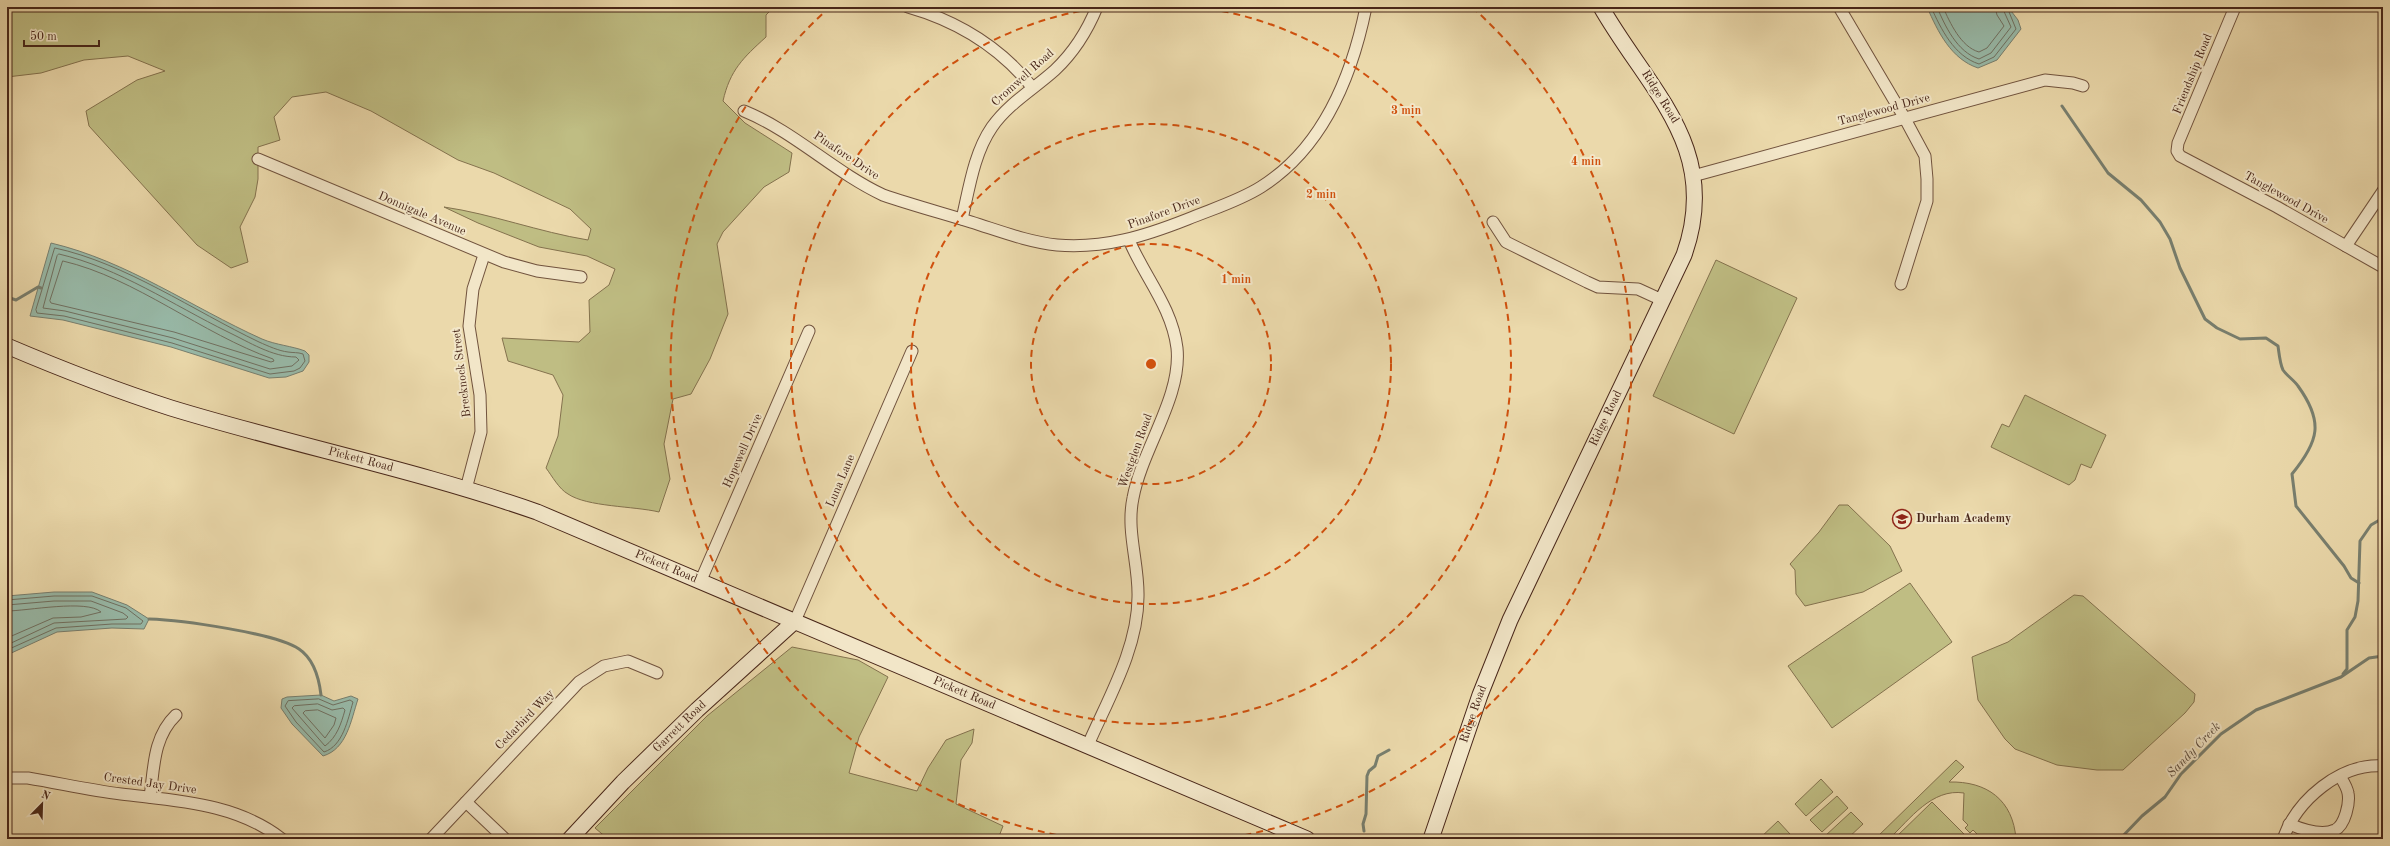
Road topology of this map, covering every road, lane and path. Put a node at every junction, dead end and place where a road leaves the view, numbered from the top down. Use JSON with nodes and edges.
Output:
{"nodes":[{"id":1,"x":908,"y":7,"type":"edge"},
{"id":2,"x":1097,"y":7,"type":"edge"},
{"id":3,"x":1366,"y":7,"type":"edge"},
{"id":4,"x":1601,"y":7,"type":"edge"},
{"id":5,"x":1839,"y":7,"type":"edge"},
{"id":6,"x":2235,"y":7,"type":"edge"},
{"id":7,"x":2082,"y":86,"type":"dead end"},
{"id":8,"x":1032,"y":87,"type":"junction"},
{"id":9,"x":744,"y":111,"type":"dead end"},
{"id":10,"x":1904,"y":117,"type":"junction"},
{"id":11,"x":2177,"y":151,"type":"joint"},
{"id":12,"x":258,"y":159,"type":"dead end"},
{"id":13,"x":1693,"y":176,"type":"junction"},
{"id":14,"x":2383,"y":192,"type":"edge"},
{"id":15,"x":962,"y":219,"type":"junction"},
{"id":16,"x":1493,"y":222,"type":"dead end"},
{"id":17,"x":1129,"y":240,"type":"junction"},
{"id":18,"x":2346,"y":246,"type":"junction"},
{"id":19,"x":484,"y":255,"type":"junction"},
{"id":20,"x":2383,"y":267,"type":"edge"},
{"id":21,"x":581,"y":277,"type":"dead end"},
{"id":22,"x":1901,"y":284,"type":"dead end"},
{"id":23,"x":1662,"y":300,"type":"junction"},
{"id":24,"x":809,"y":331,"type":"dead end"},
{"id":25,"x":7,"y":346,"type":"edge"},
{"id":26,"x":912,"y":351,"type":"dead end"},
{"id":27,"x":466,"y":489,"type":"junction"},
{"id":28,"x":701,"y":580,"type":"junction"},
{"id":29,"x":795,"y":621,"type":"junction"},
{"id":30,"x":657,"y":673,"type":"dead end"},
{"id":31,"x":176,"y":715,"type":"dead end"},
{"id":32,"x":1088,"y":745,"type":"junction"},
{"id":33,"x":2383,"y":766,"type":"edge"},
{"id":34,"x":2340,"y":776,"type":"junction"},
{"id":35,"x":7,"y":778,"type":"edge"},
{"id":36,"x":150,"y":797,"type":"junction"},
{"id":37,"x":466,"y":802,"type":"junction"},
{"id":38,"x":2289,"y":824,"type":"junction"},
{"id":39,"x":282,"y":839,"type":"edge"},
{"id":40,"x":431,"y":839,"type":"edge"},
{"id":41,"x":505,"y":839,"type":"edge"},
{"id":42,"x":570,"y":839,"type":"edge"},
{"id":43,"x":1307,"y":839,"type":"edge"},
{"id":44,"x":1431,"y":839,"type":"edge"},
{"id":45,"x":2283,"y":839,"type":"edge"}],
"edges":[{"from":1,"to":8,"type":"street"},
{"from":2,"to":8,"type":"street","name":"Cromwell Road"},
{"from":3,"to":17,"type":"street","name":"Pinafore Drive"},
{"from":4,"to":13,"type":"street","name":"Ridge Road"},
{"from":5,"to":10,"type":"street"},
{"from":6,"to":11,"type":"street","name":"Friendship Road"},
{"from":7,"to":10,"type":"street","name":"Tanglewood Drive"},
{"from":8,"to":15,"type":"street","name":"Cromwell Road"},
{"from":9,"to":15,"type":"street","name":"Pinafore Drive"},
{"from":10,"to":13,"type":"street","name":"Tanglewood Drive"},
{"from":10,"to":22,"type":"street"},
{"from":11,"to":18,"type":"street","name":"Tanglewood Drive"},
{"from":12,"to":19,"type":"street","name":"Donnigale Avenue"},
{"from":13,"to":23,"type":"street","name":"Ridge Road"},
{"from":14,"to":18,"type":"street"},
{"from":15,"to":17,"type":"street","name":"Pinafore Drive"},
{"from":16,"to":23,"type":"street"},
{"from":17,"to":32,"type":"street","name":"Westglen Road"},
{"from":18,"to":20,"type":"street","name":"Tanglewood Drive"},
{"from":19,"to":21,"type":"street","name":"Donnigale Avenue"},
{"from":19,"to":27,"type":"street","name":"Brecknock Street"},
{"from":23,"to":44,"type":"street","name":"Ridge Road"},
{"from":24,"to":28,"type":"street","name":"Hopewell Drive"},
{"from":25,"to":27,"type":"street","name":"Pickett Road"},
{"from":26,"to":29,"type":"street","name":"Luna Lane"},
{"from":27,"to":28,"type":"street","name":"Pickett Road"},
{"from":28,"to":29,"type":"street","name":"Pickett Road"},
{"from":29,"to":32,"type":"street","name":"Pickett Road"},
{"from":29,"to":42,"type":"street","name":"Garrett Road"},
{"from":30,"to":37,"type":"street","name":"Cedarbird Way"},
{"from":31,"to":36,"type":"street"},
{"from":32,"to":43,"type":"street","name":"Pickett Road"},
{"from":33,"to":34,"type":"street"},
{"from":34,"to":38,"type":"street"},
{"from":34,"to":38,"type":"street"},
{"from":35,"to":36,"type":"street","name":"Crested Jay Drive"},
{"from":36,"to":39,"type":"street","name":"Crested Jay Drive"},
{"from":37,"to":40,"type":"street","name":"Cedarbird Way"},
{"from":37,"to":41,"type":"street"},
{"from":38,"to":45,"type":"street"}]}
